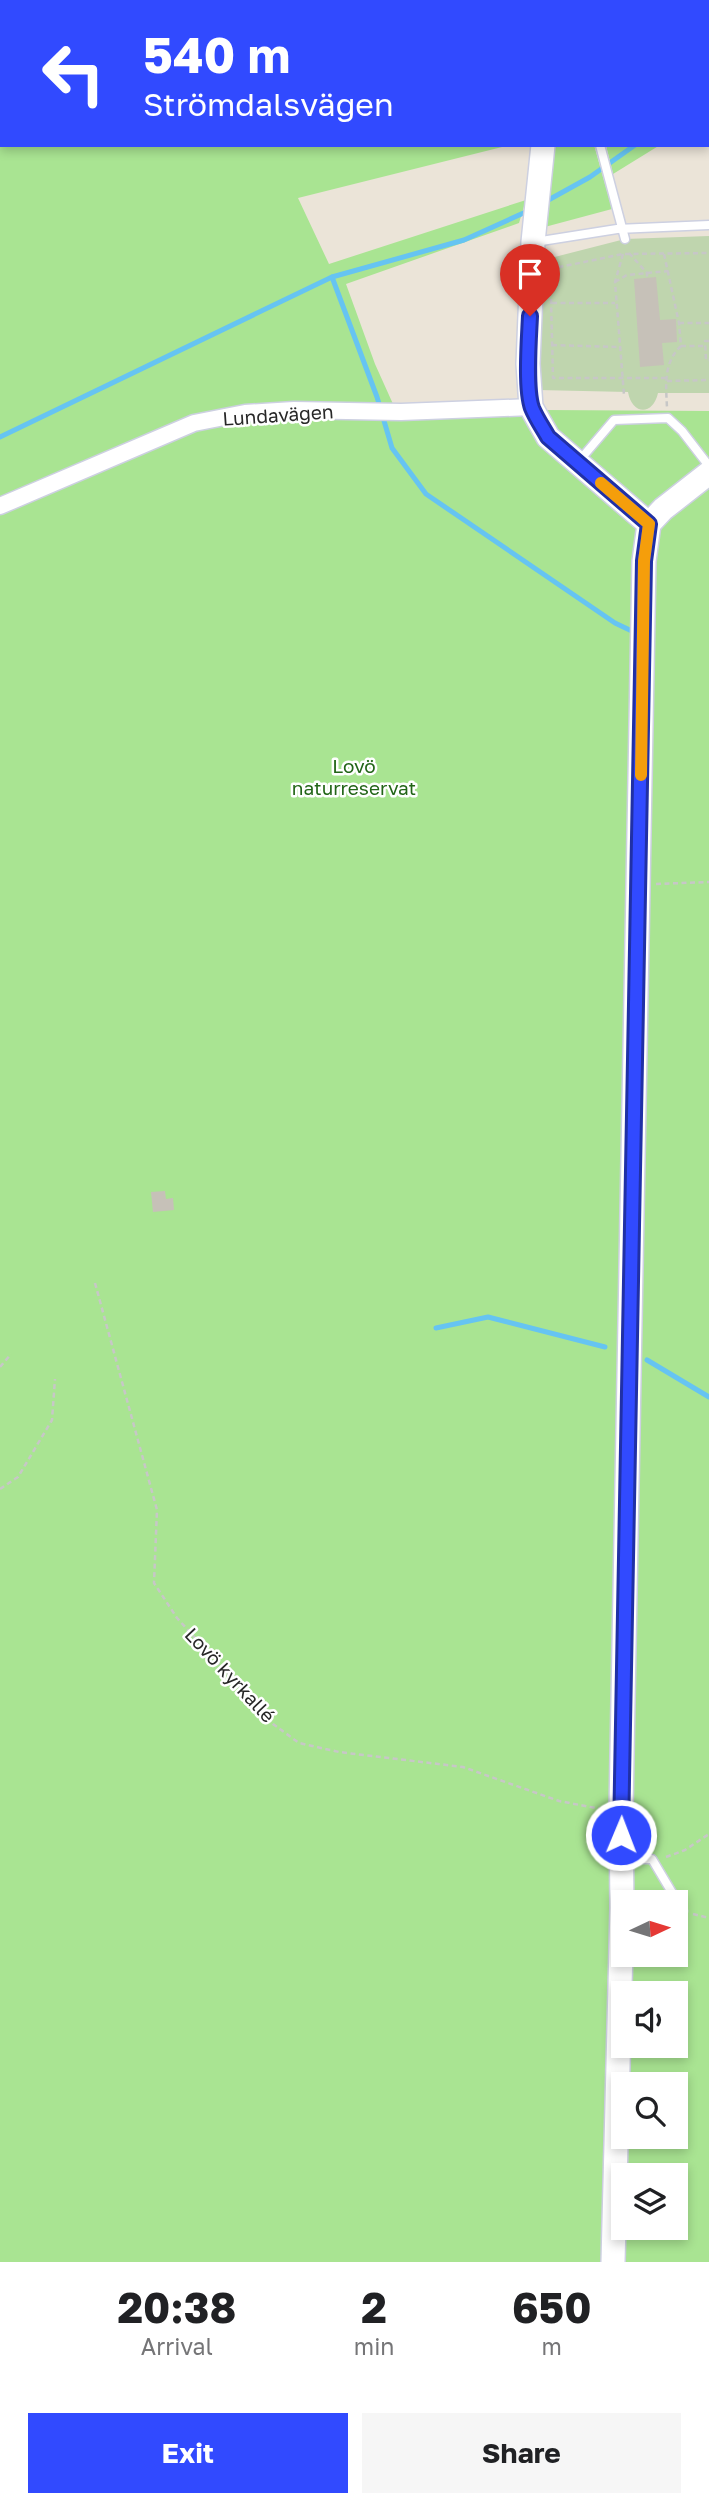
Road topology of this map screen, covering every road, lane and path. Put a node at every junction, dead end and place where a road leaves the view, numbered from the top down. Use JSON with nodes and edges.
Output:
{"nodes":[{"id":1,"x":543,"y":147,"type":"edge"},
{"id":2,"x":601,"y":149,"type":"edge"},
{"id":3,"x":709,"y":225,"type":"edge"},
{"id":4,"x":622,"y":228,"type":"junction"},
{"id":5,"x":625,"y":239,"type":"joint"},
{"id":6,"x":533,"y":242,"type":"junction"},
{"id":7,"x":629,"y":253,"type":"junction"},
{"id":8,"x":709,"y":253,"type":"edge"},
{"id":9,"x":623,"y":254,"type":"junction"},
{"id":10,"x":664,"y":254,"type":"junction"},
{"id":11,"x":549,"y":269,"type":"dead end"},
{"id":12,"x":668,"y":271,"type":"junction"},
{"id":13,"x":647,"y":276,"type":"junction"},
{"id":14,"x":615,"y":282,"type":"junction"},
{"id":15,"x":551,"y":292,"type":"dead end"},
{"id":16,"x":552,"y":303,"type":"junction"},
{"id":17,"x":617,"y":303,"type":"junction"},
{"id":18,"x":679,"y":323,"type":"junction"},
{"id":19,"x":709,"y":323,"type":"edge"},
{"id":20,"x":709,"y":341,"type":"edge"},
{"id":21,"x":552,"y":345,"type":"junction"},
{"id":22,"x":681,"y":346,"type":"junction"},
{"id":23,"x":705,"y":346,"type":"junction"},
{"id":24,"x":620,"y":347,"type":"junction"},
{"id":25,"x":709,"y":360,"type":"edge"},
{"id":26,"x":623,"y":378,"type":"junction"},
{"id":27,"x":667,"y":379,"type":"junction"},
{"id":28,"x":709,"y":380,"type":"edge"},
{"id":29,"x":624,"y":396,"type":"dead end"},
{"id":30,"x":531,"y":407,"type":"junction"},
{"id":31,"x":668,"y":418,"type":"junction"},
{"id":32,"x":577,"y":463,"type":"junction"},
{"id":33,"x":709,"y":466,"type":"edge"},
{"id":34,"x":709,"y":473,"type":"edge"},
{"id":35,"x":0,"y":506,"type":"edge"},
{"id":36,"x":649,"y":524,"type":"junction"},
{"id":37,"x":709,"y":882,"type":"edge"},
{"id":38,"x":639,"y":885,"type":"junction"},
{"id":39,"x":95,"y":1283,"type":"dead end"},
{"id":40,"x":11,"y":1354,"type":"dead end"},
{"id":41,"x":0,"y":1367,"type":"edge"},
{"id":42,"x":55,"y":1380,"type":"dead end"},
{"id":43,"x":0,"y":1489,"type":"edge"},
{"id":44,"x":621,"y":1810,"type":"junction"},
{"id":45,"x":709,"y":1834,"type":"edge"},
{"id":46,"x":621,"y":1859,"type":"junction"},
{"id":47,"x":652,"y":1859,"type":"junction"},
{"id":48,"x":670,"y":1890,"type":"edge"},
{"id":49,"x":613,"y":2262,"type":"edge"}],
"edges":[{"from":1,"to":6,"type":"street"},
{"from":2,"to":4,"type":"lane"},
{"from":3,"to":4,"type":"lane"},
{"from":4,"to":5,"type":"lane"},
{"from":4,"to":6,"type":"lane"},
{"from":5,"to":7,"type":"path"},
{"from":6,"to":30,"type":"street"},
{"from":7,"to":9,"type":"path"},
{"from":7,"to":10,"type":"path"},
{"from":7,"to":13,"type":"path"},
{"from":8,"to":10,"type":"path"},
{"from":9,"to":11,"type":"path"},
{"from":9,"to":14,"type":"path"},
{"from":10,"to":12,"type":"path"},
{"from":12,"to":13,"type":"path"},
{"from":12,"to":18,"type":"path"},
{"from":13,"to":14,"type":"path"},
{"from":14,"to":17,"type":"path"},
{"from":15,"to":16,"type":"path"},
{"from":16,"to":17,"type":"path"},
{"from":16,"to":21,"type":"path"},
{"from":17,"to":24,"type":"path"},
{"from":18,"to":19,"type":"path"},
{"from":18,"to":22,"type":"path"},
{"from":20,"to":23,"type":"path"},
{"from":21,"to":24,"type":"path"},
{"from":21,"to":26,"type":"path"},
{"from":22,"to":23,"type":"path"},
{"from":22,"to":27,"type":"path"},
{"from":23,"to":25,"type":"path"},
{"from":24,"to":26,"type":"path"},
{"from":26,"to":27,"type":"path"},
{"from":26,"to":29,"type":"path"},
{"from":27,"to":28,"type":"path"},
{"from":27,"to":31,"type":"path"},
{"from":30,"to":32,"type":"street"},
{"from":30,"to":35,"type":"street","name":"Lundavägen"},
{"from":31,"to":32,"type":"lane"},
{"from":31,"to":33,"type":"lane"},
{"from":32,"to":36,"type":"street"},
{"from":34,"to":36,"type":"street"},
{"from":36,"to":38,"type":"street"},
{"from":37,"to":38,"type":"path"},
{"from":38,"to":44,"type":"street"},
{"from":39,"to":44,"type":"path","name":"Lovö kyrkallé"},
{"from":40,"to":41,"type":"path"},
{"from":42,"to":43,"type":"path"},
{"from":44,"to":46,"type":"street"},
{"from":45,"to":47,"type":"path"},
{"from":46,"to":47,"type":"lane"},
{"from":46,"to":49,"type":"street"},
{"from":47,"to":48,"type":"lane"}]}
